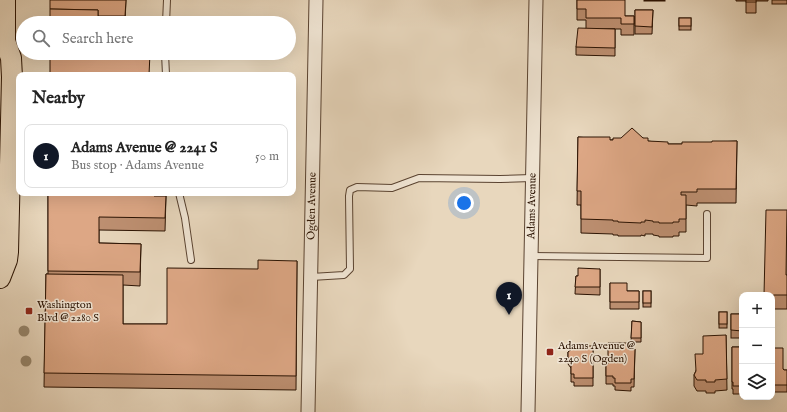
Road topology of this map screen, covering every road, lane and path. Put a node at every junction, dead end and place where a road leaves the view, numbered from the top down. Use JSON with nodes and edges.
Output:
{"nodes":[{"id":1,"x":5,"y":0,"type":"edge"},
{"id":2,"x":167,"y":0,"type":"edge"},
{"id":3,"x":316,"y":0,"type":"edge"},
{"id":4,"x":536,"y":0,"type":"edge"},
{"id":5,"x":166,"y":16,"type":"edge"},
{"id":6,"x":2,"y":43,"type":"edge"},
{"id":7,"x":165,"y":60,"type":"edge"},
{"id":8,"x":166,"y":72,"type":"edge"},
{"id":9,"x":532,"y":178,"type":"junction"},
{"id":10,"x":180,"y":196,"type":"edge"},
{"id":11,"x":707,"y":214,"type":"dead end"},
{"id":12,"x":531,"y":256,"type":"junction"},
{"id":13,"x":191,"y":260,"type":"dead end"},
{"id":14,"x":0,"y":276,"type":"edge"},
{"id":15,"x":311,"y":277,"type":"junction"},
{"id":16,"x":308,"y":412,"type":"edge"},
{"id":17,"x":528,"y":412,"type":"edge"}],
"edges":[{"from":1,"to":6,"type":"main road"},
{"from":2,"to":5,"type":"lane"},
{"from":3,"to":15,"type":"street","name":"Ogden Avenue"},
{"from":4,"to":9,"type":"street","name":"Adams Avenue"},
{"from":6,"to":14,"type":"main road"},
{"from":7,"to":8,"type":"lane"},
{"from":9,"to":12,"type":"street","name":"Adams Avenue"},
{"from":9,"to":15,"type":"lane"},
{"from":10,"to":13,"type":"lane"},
{"from":11,"to":12,"type":"lane"},
{"from":12,"to":17,"type":"street","name":"Adams Avenue"},
{"from":15,"to":16,"type":"street","name":"Ogden Avenue"}]}
